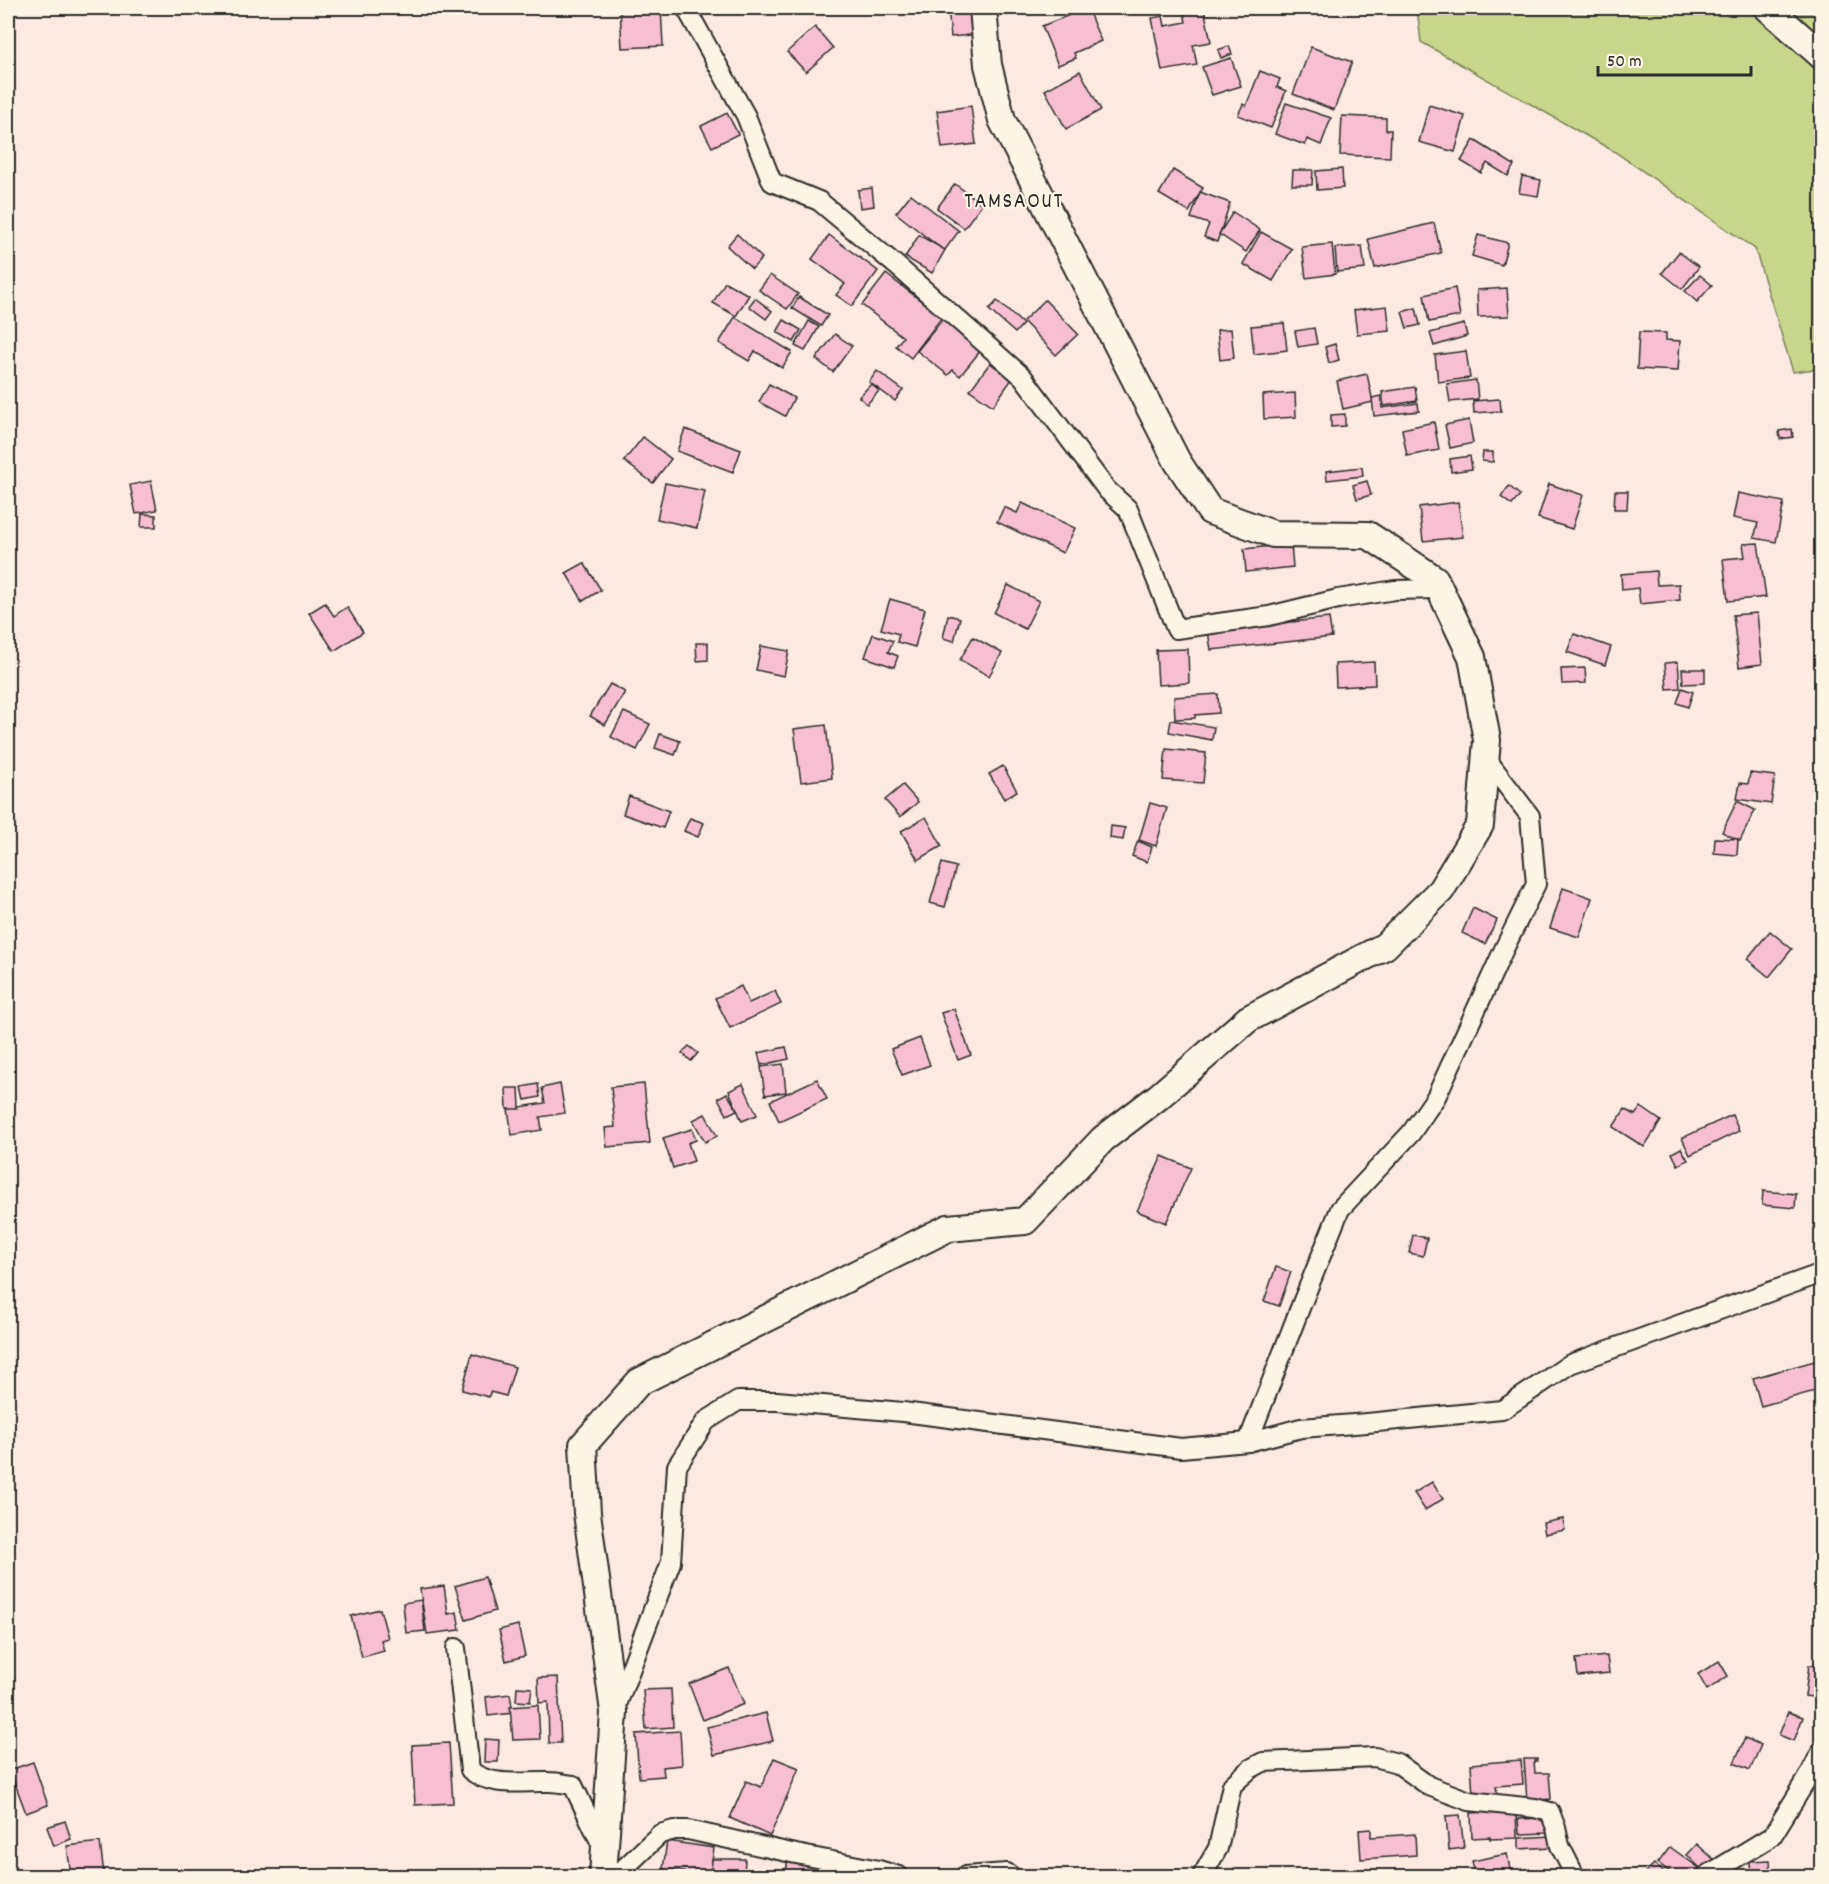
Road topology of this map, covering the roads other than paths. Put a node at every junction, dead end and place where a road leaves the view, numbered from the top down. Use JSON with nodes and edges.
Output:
{"nodes":[{"id":1,"x":686,"y":8,"type":"edge"},
{"id":2,"x":982,"y":8,"type":"edge"},
{"id":3,"x":1768,"y":8,"type":"edge"},
{"id":4,"x":1821,"y":56,"type":"edge"},
{"id":5,"x":1440,"y":589,"type":"junction"},
{"id":6,"x":1485,"y":757,"type":"junction"},
{"id":7,"x":1821,"y":1273,"type":"edge"},
{"id":8,"x":1248,"y":1442,"type":"junction"},
{"id":9,"x":456,"y":1648,"type":"dead end"},
{"id":10,"x":614,"y":1712,"type":"junction"},
{"id":11,"x":1821,"y":1749,"type":"edge"},
{"id":12,"x":1218,"y":1848,"type":"junction"},
{"id":13,"x":604,"y":1864,"type":"edge"},
{"id":14,"x":616,"y":1876,"type":"edge"},
{"id":15,"x":899,"y":1876,"type":"edge"},
{"id":16,"x":965,"y":1876,"type":"edge"},
{"id":17,"x":1011,"y":1876,"type":"edge"},
{"id":18,"x":1202,"y":1876,"type":"edge"},
{"id":19,"x":1215,"y":1876,"type":"edge"},
{"id":20,"x":1575,"y":1876,"type":"edge"},
{"id":21,"x":1706,"y":1876,"type":"edge"}],
"edges":[{"from":1,"to":5,"type":"street"},
{"from":2,"to":5,"type":"main road"},
{"from":3,"to":4,"type":"main road"},
{"from":5,"to":6,"type":"main road"},
{"from":6,"to":8,"type":"street"},
{"from":6,"to":10,"type":"main road"},
{"from":7,"to":8,"type":"street"},
{"from":8,"to":10,"type":"street"},
{"from":9,"to":13,"type":"street"},
{"from":10,"to":13,"type":"main road"},
{"from":11,"to":21,"type":"street"},
{"from":12,"to":18,"type":"street"},
{"from":12,"to":19,"type":"street"},
{"from":12,"to":20,"type":"street"},
{"from":14,"to":15,"type":"street"},
{"from":16,"to":17,"type":"street"}]}
